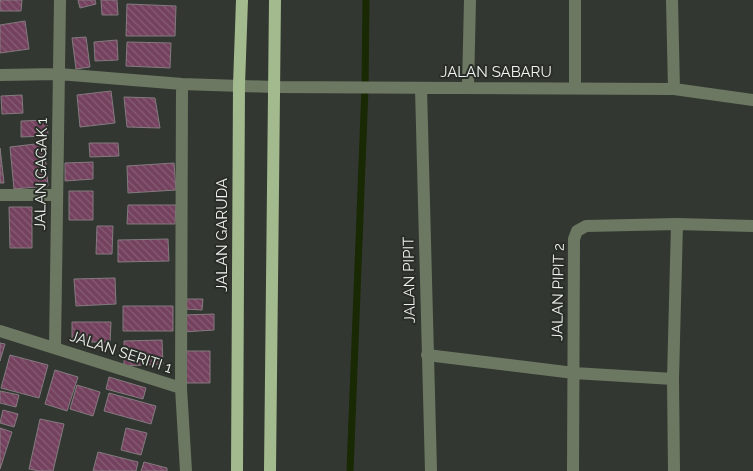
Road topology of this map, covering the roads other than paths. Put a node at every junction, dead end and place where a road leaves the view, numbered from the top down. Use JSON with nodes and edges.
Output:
{"nodes":[{"id":1,"x":60,"y":0,"type":"edge"},
{"id":2,"x":242,"y":0,"type":"edge"},
{"id":3,"x":275,"y":0,"type":"edge"},
{"id":4,"x":470,"y":0,"type":"edge"},
{"id":5,"x":574,"y":0,"type":"edge"},
{"id":6,"x":672,"y":0,"type":"edge"},
{"id":7,"x":59,"y":74,"type":"junction"},
{"id":8,"x":0,"y":75,"type":"edge"},
{"id":9,"x":182,"y":84,"type":"junction"},
{"id":10,"x":239,"y":85,"type":"junction"},
{"id":11,"x":274,"y":87,"type":"junction"},
{"id":12,"x":468,"y":87,"type":"junction"},
{"id":13,"x":421,"y":88,"type":"junction"},
{"id":14,"x":575,"y":88,"type":"junction"},
{"id":15,"x":674,"y":89,"type":"junction"},
{"id":16,"x":753,"y":100,"type":"edge"},
{"id":17,"x":0,"y":195,"type":"edge"},
{"id":18,"x":56,"y":195,"type":"junction"},
{"id":19,"x":677,"y":224,"type":"junction"},
{"id":20,"x":753,"y":226,"type":"edge"},
{"id":21,"x":0,"y":332,"type":"edge"},
{"id":22,"x":55,"y":348,"type":"junction"},
{"id":23,"x":427,"y":355,"type":"junction"},
{"id":24,"x":574,"y":373,"type":"junction"},
{"id":25,"x":673,"y":379,"type":"junction"},
{"id":26,"x":181,"y":388,"type":"junction"},
{"id":27,"x":186,"y":471,"type":"edge"},
{"id":28,"x":237,"y":471,"type":"edge"},
{"id":29,"x":270,"y":471,"type":"edge"},
{"id":30,"x":431,"y":471,"type":"edge"},
{"id":31,"x":573,"y":471,"type":"edge"},
{"id":32,"x":674,"y":471,"type":"edge"}],
"edges":[{"from":1,"to":7,"type":"street","name":"JALAN GAGAK 1"},
{"from":2,"to":10,"type":"main road","name":"JALAN GARUDA"},
{"from":3,"to":11,"type":"main road"},
{"from":4,"to":12,"type":"street"},
{"from":5,"to":14,"type":"street"},
{"from":6,"to":15,"type":"street"},
{"from":7,"to":8,"type":"street","name":"JALAN SABARU"},
{"from":7,"to":9,"type":"street","name":"JALAN SABARU"},
{"from":7,"to":18,"type":"street","name":"JALAN GAGAK 1"},
{"from":9,"to":10,"type":"street","name":"JALAN SABARU"},
{"from":9,"to":26,"type":"street"},
{"from":10,"to":11,"type":"street","name":"JALAN SABARU"},
{"from":10,"to":28,"type":"main road","name":"JALAN GARUDA"},
{"from":11,"to":13,"type":"street","name":"JALAN SABARU"},
{"from":11,"to":29,"type":"main road"},
{"from":12,"to":13,"type":"street","name":"JALAN SABARU"},
{"from":12,"to":14,"type":"street","name":"JALAN SABARU"},
{"from":13,"to":23,"type":"street","name":"JALAN PIPIT"},
{"from":14,"to":15,"type":"street","name":"JALAN SABARU"},
{"from":15,"to":16,"type":"street","name":"JALAN SABARU"},
{"from":17,"to":18,"type":"street"},
{"from":18,"to":22,"type":"street","name":"JALAN GAGAK 1"},
{"from":19,"to":20,"type":"street","name":"JALAN PIPIT 2"},
{"from":19,"to":24,"type":"street","name":"JALAN PIPIT 2"},
{"from":19,"to":25,"type":"street"},
{"from":21,"to":22,"type":"street","name":"JALAN SERITI 1"},
{"from":22,"to":26,"type":"street","name":"JALAN SERITI 1"},
{"from":23,"to":24,"type":"street"},
{"from":23,"to":30,"type":"street","name":"JALAN PIPIT"},
{"from":24,"to":25,"type":"street"},
{"from":24,"to":31,"type":"street","name":"JALAN PIPIT 2"},
{"from":25,"to":32,"type":"street"},
{"from":26,"to":27,"type":"street","name":"JALAN SERITI 1"}]}
